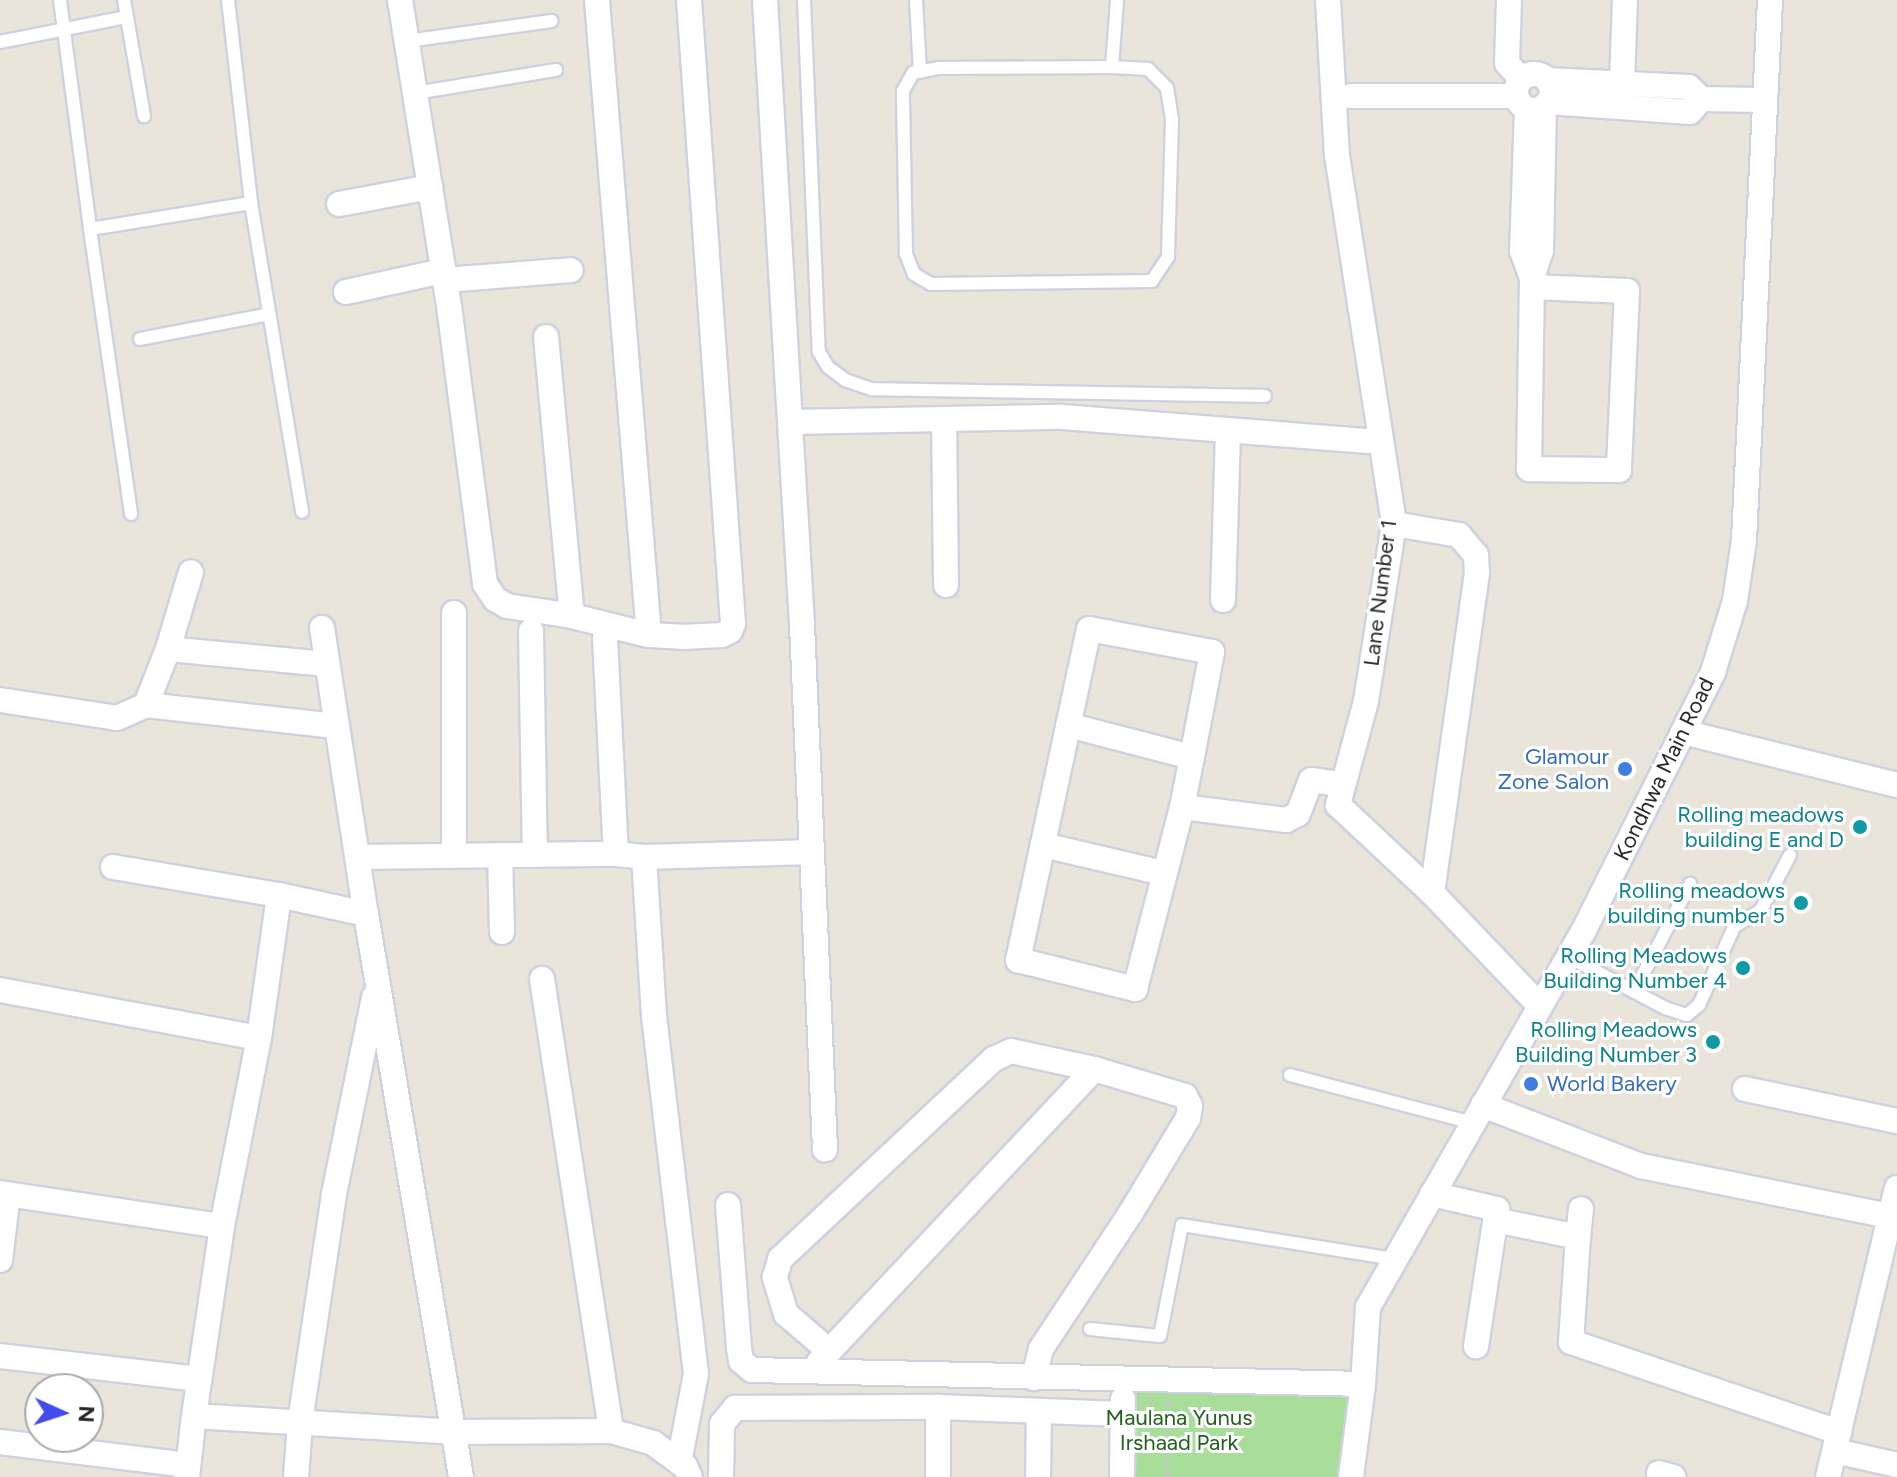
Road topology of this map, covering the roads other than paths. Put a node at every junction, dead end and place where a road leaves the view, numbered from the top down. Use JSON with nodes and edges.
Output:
{"nodes":[{"id":1,"x":60,"y":0,"type":"edge"},
{"id":2,"x":124,"y":0,"type":"edge"},
{"id":3,"x":228,"y":0,"type":"edge"},
{"id":4,"x":400,"y":0,"type":"edge"},
{"id":5,"x":597,"y":0,"type":"edge"},
{"id":6,"x":689,"y":0,"type":"edge"},
{"id":7,"x":765,"y":0,"type":"edge"},
{"id":8,"x":804,"y":0,"type":"edge"},
{"id":9,"x":916,"y":0,"type":"edge"},
{"id":10,"x":1117,"y":0,"type":"edge"},
{"id":11,"x":1328,"y":0,"type":"edge"},
{"id":12,"x":1509,"y":0,"type":"edge"},
{"id":13,"x":1625,"y":0,"type":"edge"},
{"id":14,"x":1770,"y":0,"type":"edge"},
{"id":15,"x":126,"y":17,"type":"junction"},
{"id":16,"x":552,"y":21,"type":"dead end"},
{"id":17,"x":65,"y":29,"type":"junction"},
{"id":18,"x":407,"y":41,"type":"junction"},
{"id":19,"x":0,"y":42,"type":"edge"},
{"id":20,"x":1112,"y":67,"type":"junction"},
{"id":21,"x":556,"y":70,"type":"dead end"},
{"id":22,"x":920,"y":72,"type":"junction"},
{"id":23,"x":1622,"y":84,"type":"junction"},
{"id":24,"x":415,"y":93,"type":"junction"},
{"id":25,"x":1351,"y":96,"type":"dead end"},
{"id":26,"x":1534,"y":96,"type":"junction"},
{"id":27,"x":1701,"y":99,"type":"junction"},
{"id":28,"x":1765,"y":100,"type":"junction"},
{"id":29,"x":144,"y":116,"type":"dead end"},
{"id":30,"x":430,"y":187,"type":"junction"},
{"id":31,"x":251,"y":203,"type":"junction"},
{"id":32,"x":339,"y":204,"type":"dead end"},
{"id":33,"x":90,"y":229,"type":"junction"},
{"id":34,"x":571,"y":270,"type":"dead end"},
{"id":35,"x":444,"y":275,"type":"junction"},
{"id":36,"x":1532,"y":283,"type":"junction"},
{"id":37,"x":346,"y":292,"type":"dead end"},
{"id":38,"x":270,"y":314,"type":"junction"},
{"id":39,"x":546,"y":337,"type":"dead end"},
{"id":40,"x":140,"y":339,"type":"dead end"},
{"id":41,"x":1265,"y":396,"type":"dead end"},
{"id":42,"x":944,"y":419,"type":"junction"},
{"id":43,"x":790,"y":422,"type":"junction"},
{"id":44,"x":1228,"y":432,"type":"junction"},
{"id":45,"x":1378,"y":442,"type":"junction"},
{"id":46,"x":302,"y":512,"type":"dead end"},
{"id":47,"x":131,"y":514,"type":"dead end"},
{"id":48,"x":1394,"y":524,"type":"junction"},
{"id":49,"x":191,"y":572,"type":"dead end"},
{"id":50,"x":946,"y":585,"type":"dead end"},
{"id":51,"x":1223,"y":600,"type":"dead end"},
{"id":52,"x":454,"y":613,"type":"dead end"},
{"id":53,"x":572,"y":616,"type":"junction"},
{"id":54,"x":322,"y":628,"type":"dead end"},
{"id":55,"x":531,"y":631,"type":"dead end"},
{"id":56,"x":649,"y":635,"type":"junction"},
{"id":57,"x":605,"y":638,"type":"dead end"},
{"id":58,"x":168,"y":649,"type":"junction"},
{"id":59,"x":327,"y":664,"type":"junction"},
{"id":60,"x":0,"y":700,"type":"edge"},
{"id":61,"x":146,"y":705,"type":"junction"},
{"id":62,"x":1068,"y":725,"type":"junction"},
{"id":63,"x":336,"y":726,"type":"junction"},
{"id":64,"x":1683,"y":732,"type":"junction"},
{"id":65,"x":1192,"y":757,"type":"junction"},
{"id":66,"x":1341,"y":784,"type":"junction"},
{"id":67,"x":1897,"y":785,"type":"edge"},
{"id":68,"x":1182,"y":807,"type":"junction"},
{"id":69,"x":1043,"y":845,"type":"junction"},
{"id":70,"x":811,"y":852,"type":"junction"},
{"id":71,"x":616,"y":854,"type":"junction"},
{"id":72,"x":500,"y":855,"type":"junction"},
{"id":73,"x":535,"y":855,"type":"junction"},
{"id":74,"x":1790,"y":855,"type":"dead end"},
{"id":75,"x":454,"y":856,"type":"junction"},
{"id":76,"x":357,"y":857,"type":"junction"},
{"id":77,"x":644,"y":857,"type":"junction"},
{"id":78,"x":113,"y":867,"type":"dead end"},
{"id":79,"x":1163,"y":873,"type":"junction"},
{"id":80,"x":1690,"y":884,"type":"dead end"},
{"id":81,"x":1432,"y":893,"type":"junction"},
{"id":82,"x":279,"y":895,"type":"junction"},
{"id":83,"x":366,"y":914,"type":"junction"},
{"id":84,"x":502,"y":932,"type":"dead end"},
{"id":85,"x":1569,"y":957,"type":"junction"},
{"id":86,"x":542,"y":979,"type":"dead end"},
{"id":87,"x":377,"y":983,"type":"junction"},
{"id":88,"x":0,"y":990,"type":"edge"},
{"id":89,"x":1634,"y":992,"type":"junction"},
{"id":90,"x":1540,"y":1006,"type":"junction"},
{"id":91,"x":259,"y":1038,"type":"junction"},
{"id":92,"x":1094,"y":1069,"type":"junction"},
{"id":93,"x":1290,"y":1075,"type":"dead end"},
{"id":94,"x":1745,"y":1089,"type":"dead end"},
{"id":95,"x":1478,"y":1114,"type":"junction"},
{"id":96,"x":1897,"y":1121,"type":"edge"},
{"id":97,"x":825,"y":1149,"type":"dead end"},
{"id":98,"x":1897,"y":1188,"type":"edge"},
{"id":99,"x":4,"y":1193,"type":"edge"},
{"id":100,"x":1432,"y":1194,"type":"junction"},
{"id":101,"x":728,"y":1205,"type":"dead end"},
{"id":102,"x":1581,"y":1209,"type":"dead end"},
{"id":103,"x":1890,"y":1216,"type":"junction"},
{"id":104,"x":1495,"y":1220,"type":"junction"},
{"id":105,"x":222,"y":1226,"type":"junction"},
{"id":106,"x":1578,"y":1237,"type":"junction"},
{"id":107,"x":1395,"y":1259,"type":"junction"},
{"id":108,"x":0,"y":1260,"type":"edge"},
{"id":109,"x":1090,"y":1329,"type":"dead end"},
{"id":110,"x":1476,"y":1346,"type":"dead end"},
{"id":111,"x":828,"y":1350,"type":"junction"},
{"id":112,"x":0,"y":1356,"type":"edge"},
{"id":113,"x":811,"y":1372,"type":"junction"},
{"id":114,"x":1034,"y":1378,"type":"junction"},
{"id":115,"x":198,"y":1379,"type":"junction"},
{"id":116,"x":1123,"y":1381,"type":"junction"},
{"id":117,"x":1363,"y":1384,"type":"junction"},
{"id":118,"x":938,"y":1407,"type":"junction"},
{"id":119,"x":1039,"y":1412,"type":"junction"},
{"id":120,"x":1123,"y":1414,"type":"junction"},
{"id":121,"x":194,"y":1416,"type":"junction"},
{"id":122,"x":300,"y":1422,"type":"junction"},
{"id":123,"x":611,"y":1431,"type":"junction"},
{"id":124,"x":453,"y":1432,"type":"junction"},
{"id":125,"x":0,"y":1442,"type":"edge"},
{"id":126,"x":1837,"y":1442,"type":"junction"},
{"id":127,"x":1897,"y":1465,"type":"edge"},
{"id":128,"x":685,"y":1470,"type":"edge"},
{"id":129,"x":187,"y":1471,"type":"edge"},
{"id":130,"x":296,"y":1477,"type":"edge"},
{"id":131,"x":461,"y":1477,"type":"edge"},
{"id":132,"x":721,"y":1477,"type":"edge"},
{"id":133,"x":938,"y":1477,"type":"edge"},
{"id":134,"x":1038,"y":1477,"type":"edge"},
{"id":135,"x":1122,"y":1477,"type":"edge"},
{"id":136,"x":1351,"y":1477,"type":"edge"},
{"id":137,"x":1828,"y":1477,"type":"edge"}],
"edges":[{"from":1,"to":17,"type":"lane"},
{"from":2,"to":15,"type":"lane"},
{"from":3,"to":31,"type":"lane"},
{"from":4,"to":18,"type":"street"},
{"from":5,"to":56,"type":"street"},
{"from":6,"to":56,"type":"street"},
{"from":7,"to":43,"type":"street"},
{"from":8,"to":41,"type":"lane"},
{"from":9,"to":22,"type":"lane"},
{"from":10,"to":20,"type":"lane"},
{"from":11,"to":45,"type":"street","name":"Lane Number 1"},
{"from":12,"to":26,"type":"street"},
{"from":13,"to":23,"type":"street"},
{"from":14,"to":28,"type":"street","name":"Kondhwa Main Road"},
{"from":15,"to":17,"type":"lane"},
{"from":15,"to":29,"type":"lane"},
{"from":16,"to":18,"type":"lane"},
{"from":17,"to":19,"type":"lane"},
{"from":17,"to":33,"type":"lane"},
{"from":18,"to":24,"type":"street"},
{"from":20,"to":22,"type":"lane"},
{"from":20,"to":22,"type":"lane"},
{"from":21,"to":24,"type":"lane"},
{"from":23,"to":26,"type":"street"},
{"from":23,"to":27,"type":"street"},
{"from":24,"to":30,"type":"street"},
{"from":25,"to":26,"type":"street"},
{"from":26,"to":27,"type":"street"},
{"from":26,"to":36,"type":"street"},
{"from":27,"to":28,"type":"street"},
{"from":28,"to":64,"type":"street","name":"Kondhwa Main Road"},
{"from":30,"to":32,"type":"street"},
{"from":30,"to":35,"type":"street"},
{"from":31,"to":33,"type":"lane"},
{"from":31,"to":38,"type":"lane"},
{"from":33,"to":47,"type":"lane"},
{"from":34,"to":35,"type":"street"},
{"from":35,"to":37,"type":"street"},
{"from":35,"to":53,"type":"street"},
{"from":36,"to":36,"type":"street"},
{"from":38,"to":40,"type":"lane"},
{"from":38,"to":46,"type":"lane"},
{"from":39,"to":53,"type":"street"},
{"from":42,"to":43,"type":"street"},
{"from":42,"to":44,"type":"street"},
{"from":42,"to":50,"type":"street"},
{"from":43,"to":70,"type":"street"},
{"from":44,"to":45,"type":"street"},
{"from":44,"to":51,"type":"street"},
{"from":45,"to":48,"type":"street","name":"Lane Number 1"},
{"from":48,"to":66,"type":"street","name":"Lane Number 1"},
{"from":48,"to":81,"type":"street"},
{"from":49,"to":58,"type":"street"},
{"from":52,"to":75,"type":"street"},
{"from":53,"to":56,"type":"street"},
{"from":54,"to":59,"type":"street"},
{"from":55,"to":73,"type":"street"},
{"from":57,"to":71,"type":"street"},
{"from":58,"to":59,"type":"street"},
{"from":58,"to":61,"type":"street"},
{"from":59,"to":63,"type":"street"},
{"from":60,"to":61,"type":"street"},
{"from":61,"to":63,"type":"street"},
{"from":62,"to":65,"type":"street"},
{"from":62,"to":65,"type":"street"},
{"from":62,"to":69,"type":"street"},
{"from":63,"to":76,"type":"street"},
{"from":64,"to":67,"type":"street"},
{"from":64,"to":85,"type":"street","name":"Kondhwa Main Road"},
{"from":65,"to":68,"type":"street"},
{"from":66,"to":68,"type":"street"},
{"from":66,"to":81,"type":"street"},
{"from":68,"to":79,"type":"street"},
{"from":69,"to":79,"type":"street"},
{"from":69,"to":79,"type":"street"},
{"from":70,"to":77,"type":"street"},
{"from":70,"to":97,"type":"street"},
{"from":71,"to":73,"type":"street"},
{"from":71,"to":77,"type":"street"},
{"from":72,"to":73,"type":"street"},
{"from":72,"to":75,"type":"street"},
{"from":72,"to":84,"type":"street"},
{"from":74,"to":89,"type":"lane"},
{"from":75,"to":76,"type":"street"},
{"from":76,"to":83,"type":"street"},
{"from":77,"to":128,"type":"street"},
{"from":78,"to":82,"type":"street"},
{"from":80,"to":89,"type":"lane"},
{"from":81,"to":90,"type":"street"},
{"from":82,"to":83,"type":"street"},
{"from":82,"to":91,"type":"street"},
{"from":83,"to":87,"type":"street"},
{"from":85,"to":89,"type":"lane"},
{"from":85,"to":90,"type":"street","name":"Kondhwa Main Road"},
{"from":86,"to":123,"type":"street"},
{"from":87,"to":122,"type":"street"},
{"from":87,"to":124,"type":"street"},
{"from":88,"to":91,"type":"street"},
{"from":90,"to":95,"type":"street","name":"Kondhwa Main Road"},
{"from":91,"to":105,"type":"street"},
{"from":92,"to":111,"type":"street"},
{"from":92,"to":111,"type":"street"},
{"from":92,"to":114,"type":"street"},
{"from":93,"to":95,"type":"lane"},
{"from":94,"to":96,"type":"street"},
{"from":95,"to":100,"type":"street","name":"Kondhwa Main Road"},
{"from":95,"to":103,"type":"street"},
{"from":98,"to":103,"type":"street"},
{"from":99,"to":105,"type":"street"},
{"from":99,"to":108,"type":"street"},
{"from":100,"to":104,"type":"street"},
{"from":100,"to":107,"type":"street","name":"Kondhwa Main Road"},
{"from":101,"to":113,"type":"street"},
{"from":102,"to":106,"type":"street"},
{"from":103,"to":126,"type":"street"},
{"from":104,"to":106,"type":"street"},
{"from":104,"to":110,"type":"street"},
{"from":105,"to":115,"type":"street"},
{"from":106,"to":126,"type":"street"},
{"from":107,"to":109,"type":"lane"},
{"from":107,"to":117,"type":"street","name":"Kondhwa Main Road"},
{"from":111,"to":113,"type":"street"},
{"from":112,"to":115,"type":"street"},
{"from":113,"to":114,"type":"street"},
{"from":114,"to":116,"type":"street"},
{"from":115,"to":121,"type":"street"},
{"from":116,"to":117,"type":"street"},
{"from":116,"to":120,"type":"street"},
{"from":117,"to":136,"type":"street","name":"Kondhwa Main Road"},
{"from":118,"to":119,"type":"street"},
{"from":118,"to":132,"type":"street"},
{"from":118,"to":133,"type":"street"},
{"from":119,"to":120,"type":"street"},
{"from":119,"to":134,"type":"street"},
{"from":120,"to":135,"type":"street"},
{"from":121,"to":122,"type":"street"},
{"from":121,"to":129,"type":"street"},
{"from":122,"to":124,"type":"street"},
{"from":122,"to":130,"type":"street"},
{"from":123,"to":124,"type":"street"},
{"from":123,"to":128,"type":"street"},
{"from":124,"to":131,"type":"street"},
{"from":125,"to":129,"type":"street"},
{"from":126,"to":127,"type":"street"},
{"from":126,"to":137,"type":"street"}]}
